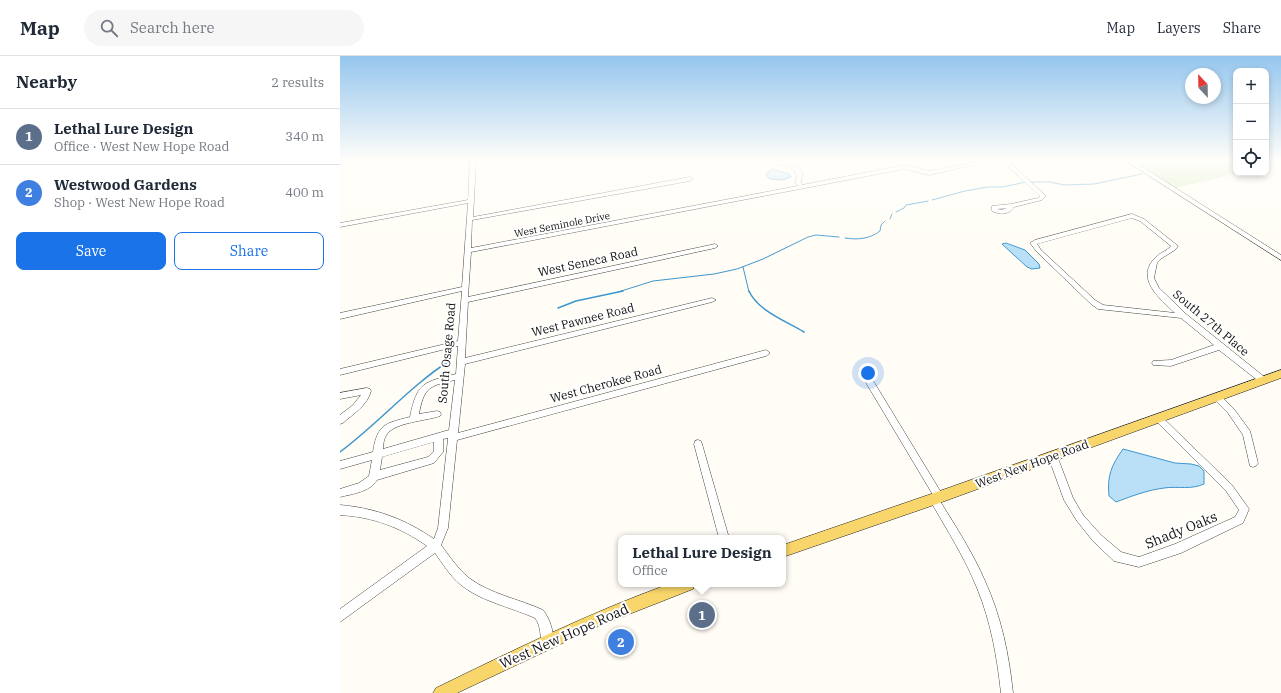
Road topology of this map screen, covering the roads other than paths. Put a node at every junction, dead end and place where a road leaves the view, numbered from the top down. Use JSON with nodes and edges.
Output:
{"nodes":[{"id":1,"x":471,"y":191,"type":"edge"},
{"id":2,"x":625,"y":191,"type":"edge"},
{"id":3,"x":782,"y":191,"type":"edge"},
{"id":4,"x":1037,"y":191,"type":"edge"},
{"id":5,"x":1176,"y":191,"type":"edge"},
{"id":6,"x":470,"y":201,"type":"junction"},
{"id":7,"x":1011,"y":206,"type":"dead end"},
{"id":8,"x":469,"y":219,"type":"junction"},
{"id":9,"x":340,"y":224,"type":"edge"},
{"id":10,"x":715,"y":246,"type":"dead end"},
{"id":11,"x":467,"y":252,"type":"junction"},
{"id":12,"x":1281,"y":258,"type":"edge"},
{"id":13,"x":466,"y":288,"type":"junction"},
{"id":14,"x":465,"y":300,"type":"junction"},
{"id":15,"x":712,"y":300,"type":"dead end"},
{"id":16,"x":340,"y":316,"type":"edge"},
{"id":17,"x":1183,"y":316,"type":"junction"},
{"id":18,"x":461,"y":343,"type":"junction"},
{"id":19,"x":1221,"y":346,"type":"junction"},
{"id":20,"x":766,"y":353,"type":"dead end"},
{"id":21,"x":461,"y":362,"type":"junction"},
{"id":22,"x":1156,"y":363,"type":"dead end"},
{"id":23,"x":863,"y":371,"type":"dead end"},
{"id":24,"x":340,"y":372,"type":"edge"},
{"id":25,"x":1281,"y":374,"type":"edge"},
{"id":26,"x":459,"y":376,"type":"junction"},
{"id":27,"x":1264,"y":381,"type":"junction"},
{"id":28,"x":340,"y":396,"type":"edge"},
{"id":29,"x":1217,"y":397,"type":"junction"},
{"id":30,"x":437,"y":414,"type":"dead end"},
{"id":31,"x":414,"y":419,"type":"junction"},
{"id":32,"x":1158,"y":419,"type":"junction"},
{"id":33,"x":340,"y":420,"type":"edge"},
{"id":34,"x":452,"y":436,"type":"junction"},
{"id":35,"x":439,"y":437,"type":"junction"},
{"id":36,"x":698,"y":444,"type":"dead end"},
{"id":37,"x":377,"y":455,"type":"junction"},
{"id":38,"x":1053,"y":456,"type":"junction"},
{"id":39,"x":1253,"y":463,"type":"dead end"},
{"id":40,"x":340,"y":465,"type":"edge"},
{"id":41,"x":375,"y":476,"type":"junction"},
{"id":42,"x":340,"y":492,"type":"edge"},
{"id":43,"x":937,"y":498,"type":"junction"},
{"id":44,"x":340,"y":510,"type":"edge"},
{"id":45,"x":723,"y":535,"type":"edge"},
{"id":46,"x":436,"y":546,"type":"junction"},
{"id":47,"x":786,"y":550,"type":"edge"},
{"id":48,"x":680,"y":587,"type":"edge"},
{"id":49,"x":340,"y":616,"type":"edge"},
{"id":50,"x":547,"y":642,"type":"junction"},
{"id":51,"x":441,"y":693,"type":"edge"},
{"id":52,"x":1007,"y":693,"type":"edge"}],
"edges":[{"from":1,"to":6,"type":"street","name":"South Osage Road"},
{"from":2,"to":8,"type":"street"},
{"from":3,"to":11,"type":"street","name":"West Seminole Drive"},
{"from":4,"to":7,"type":"street"},
{"from":5,"to":12,"type":"street"},
{"from":6,"to":8,"type":"street","name":"South Osage Road"},
{"from":6,"to":9,"type":"street"},
{"from":8,"to":11,"type":"street","name":"South Osage Road"},
{"from":10,"to":14,"type":"street","name":"West Seneca Road"},
{"from":11,"to":13,"type":"street","name":"South Osage Road"},
{"from":13,"to":14,"type":"street","name":"South Osage Road"},
{"from":13,"to":16,"type":"street"},
{"from":14,"to":18,"type":"street","name":"South Osage Road"},
{"from":15,"to":21,"type":"street","name":"West Pawnee Road"},
{"from":17,"to":17,"type":"street","name":"South 27th Place"},
{"from":17,"to":19,"type":"street","name":"South 27th Place"},
{"from":18,"to":21,"type":"street","name":"South Osage Road"},
{"from":18,"to":24,"type":"street"},
{"from":19,"to":22,"type":"street"},
{"from":19,"to":27,"type":"street","name":"South 27th Place"},
{"from":20,"to":34,"type":"street","name":"West Cherokee Road"},
{"from":21,"to":26,"type":"street","name":"South Osage Road"},
{"from":23,"to":43,"type":"street"},
{"from":25,"to":27,"type":"main road","name":"West New Hope Road"},
{"from":26,"to":31,"type":"street"},
{"from":26,"to":34,"type":"street","name":"South Osage Road"},
{"from":27,"to":29,"type":"main road","name":"West New Hope Road"},
{"from":28,"to":33,"type":"street"},
{"from":29,"to":32,"type":"main road","name":"West New Hope Road"},
{"from":29,"to":39,"type":"street"},
{"from":30,"to":31,"type":"street"},
{"from":31,"to":37,"type":"street"},
{"from":32,"to":38,"type":"main road","name":"West New Hope Road"},
{"from":32,"to":38,"type":"street","name":"Shady Oaks"},
{"from":34,"to":35,"type":"street","name":"West Cherokee Road"},
{"from":34,"to":46,"type":"street","name":"South Osage Road"},
{"from":35,"to":37,"type":"street","name":"West Cherokee Road"},
{"from":35,"to":41,"type":"street"},
{"from":36,"to":45,"type":"street"},
{"from":37,"to":40,"type":"street","name":"West Cherokee Road"},
{"from":37,"to":41,"type":"street"},
{"from":38,"to":43,"type":"main road","name":"West New Hope Road"},
{"from":41,"to":42,"type":"street"},
{"from":43,"to":47,"type":"main road","name":"West New Hope Road"},
{"from":43,"to":52,"type":"street"},
{"from":44,"to":46,"type":"street"},
{"from":46,"to":49,"type":"street"},
{"from":46,"to":50,"type":"street"},
{"from":48,"to":50,"type":"main road","name":"West New Hope Road"},
{"from":50,"to":51,"type":"main road","name":"West New Hope Road"}]}
